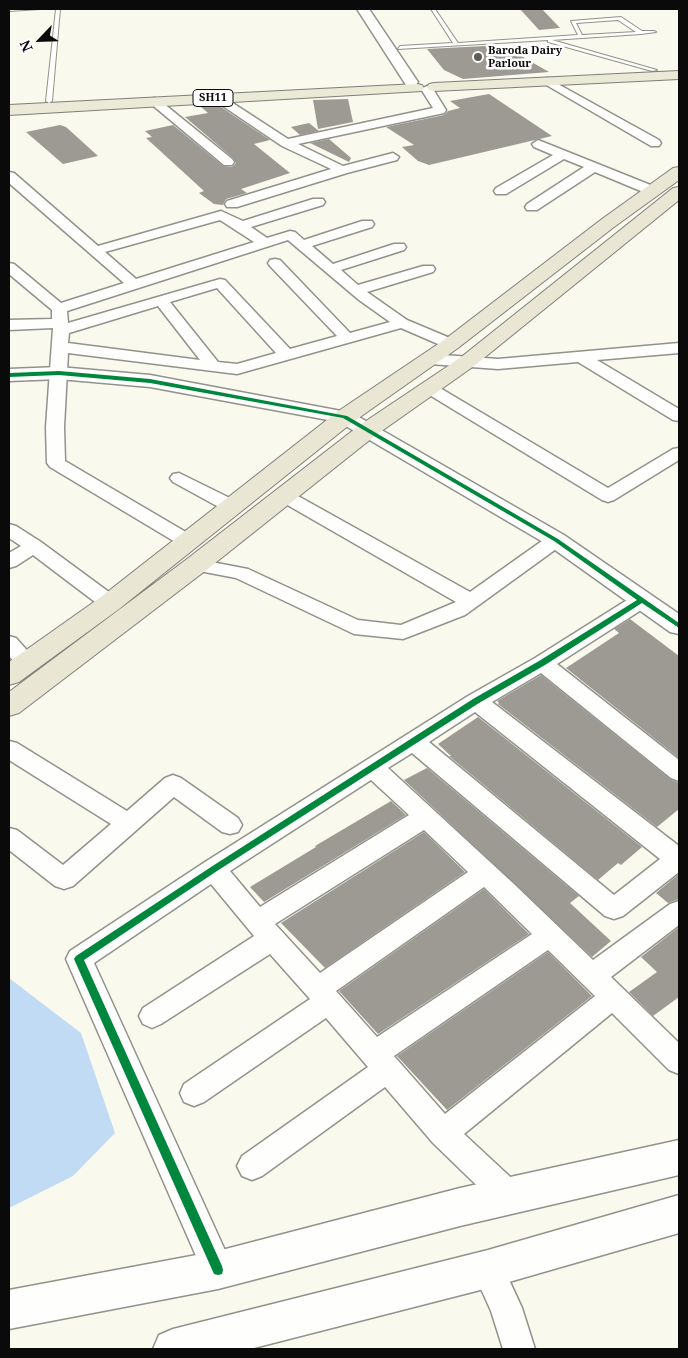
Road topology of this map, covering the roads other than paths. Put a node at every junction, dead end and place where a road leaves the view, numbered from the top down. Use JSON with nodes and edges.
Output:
{"nodes":[{"id":1,"x":38,"y":9,"type":"edge"},
{"id":2,"x":58,"y":9,"type":"edge"},
{"id":3,"x":363,"y":9,"type":"edge"},
{"id":4,"x":375,"y":9,"type":"edge"},
{"id":5,"x":433,"y":9,"type":"edge"},
{"id":6,"x":9,"y":10,"type":"edge"},
{"id":7,"x":654,"y":32,"type":"dead end"},
{"id":8,"x":642,"y":33,"type":"junction"},
{"id":9,"x":581,"y":37,"type":"junction"},
{"id":10,"x":542,"y":39,"type":"junction"},
{"id":11,"x":456,"y":44,"type":"junction"},
{"id":12,"x":400,"y":48,"type":"junction"},
{"id":13,"x":679,"y":69,"type":"edge"},
{"id":14,"x":654,"y":70,"type":"junction"},
{"id":15,"x":679,"y":75,"type":"edge"},
{"id":16,"x":547,"y":81,"type":"junction"},
{"id":17,"x":422,"y":85,"type":"junction"},
{"id":18,"x":218,"y":98,"type":"junction"},
{"id":19,"x":49,"y":101,"type":"junction"},
{"id":20,"x":154,"y":102,"type":"junction"},
{"id":21,"x":9,"y":103,"type":"edge"},
{"id":22,"x":9,"y":110,"type":"edge"},
{"id":23,"x":655,"y":142,"type":"dead end"},
{"id":24,"x":286,"y":143,"type":"junction"},
{"id":25,"x":538,"y":144,"type":"dead end"},
{"id":26,"x":563,"y":154,"type":"junction"},
{"id":27,"x":393,"y":157,"type":"dead end"},
{"id":28,"x":228,"y":162,"type":"dead end"},
{"id":29,"x":593,"y":167,"type":"junction"},
{"id":30,"x":342,"y":170,"type":"junction"},
{"id":31,"x":679,"y":172,"type":"edge"},
{"id":32,"x":9,"y":176,"type":"edge"},
{"id":33,"x":502,"y":191,"type":"dead end"},
{"id":34,"x":652,"y":191,"type":"junction"},
{"id":35,"x":679,"y":192,"type":"edge"},
{"id":36,"x":318,"y":202,"type":"dead end"},
{"id":37,"x":232,"y":204,"type":"dead end"},
{"id":38,"x":532,"y":207,"type":"dead end"},
{"id":39,"x":367,"y":224,"type":"dead end"},
{"id":40,"x":241,"y":226,"type":"junction"},
{"id":41,"x":265,"y":243,"type":"junction"},
{"id":42,"x":302,"y":245,"type":"junction"},
{"id":43,"x":399,"y":247,"type":"dead end"},
{"id":44,"x":95,"y":251,"type":"junction"},
{"id":45,"x":275,"y":263,"type":"dead end"},
{"id":46,"x":9,"y":268,"type":"edge"},
{"id":47,"x":331,"y":269,"type":"junction"},
{"id":48,"x":428,"y":269,"type":"dead end"},
{"id":49,"x":133,"y":284,"type":"junction"},
{"id":50,"x":356,"y":290,"type":"junction"},
{"id":51,"x":161,"y":300,"type":"junction"},
{"id":52,"x":402,"y":323,"type":"junction"},
{"id":53,"x":9,"y":325,"type":"edge"},
{"id":54,"x":60,"y":327,"type":"junction"},
{"id":55,"x":347,"y":338,"type":"junction"},
{"id":56,"x":451,"y":344,"type":"junction"},
{"id":57,"x":679,"y":348,"type":"edge"},
{"id":58,"x":287,"y":355,"type":"junction"},
{"id":59,"x":581,"y":357,"type":"junction"},
{"id":60,"x":430,"y":359,"type":"junction"},
{"id":61,"x":467,"y":362,"type":"junction"},
{"id":62,"x":213,"y":366,"type":"junction"},
{"id":63,"x":59,"y":373,"type":"junction"},
{"id":64,"x":9,"y":375,"type":"edge"},
{"id":65,"x":429,"y":388,"type":"junction"},
{"id":66,"x":677,"y":412,"type":"edge"},
{"id":67,"x":345,"y":417,"type":"junction"},
{"id":68,"x":368,"y":430,"type":"junction"},
{"id":69,"x":679,"y":453,"type":"edge"},
{"id":70,"x":178,"y":478,"type":"dead end"},
{"id":71,"x":282,"y":495,"type":"junction"},
{"id":72,"x":233,"y":506,"type":"junction"},
{"id":73,"x":9,"y":530,"type":"edge"},
{"id":74,"x":556,"y":540,"type":"junction"},
{"id":75,"x":189,"y":542,"type":"junction"},
{"id":76,"x":34,"y":546,"type":"junction"},
{"id":77,"x":9,"y":562,"type":"edge"},
{"id":78,"x":196,"y":565,"type":"junction"},
{"id":79,"x":642,"y":600,"type":"junction"},
{"id":80,"x":470,"y":601,"type":"junction"},
{"id":81,"x":110,"y":602,"type":"junction"},
{"id":82,"x":679,"y":626,"type":"edge"},
{"id":83,"x":14,"y":650,"type":"edge"},
{"id":84,"x":542,"y":663,"type":"junction"},
{"id":85,"x":9,"y":675,"type":"edge"},
{"id":86,"x":476,"y":701,"type":"junction"},
{"id":87,"x":9,"y":706,"type":"edge"},
{"id":88,"x":414,"y":742,"type":"junction"},
{"id":89,"x":9,"y":749,"type":"edge"},
{"id":90,"x":373,"y":768,"type":"junction"},
{"id":91,"x":679,"y":772,"type":"edge"},
{"id":92,"x":425,"y":817,"type":"junction"},
{"id":93,"x":128,"y":823,"type":"junction"},
{"id":94,"x":230,"y":824,"type":"dead end"},
{"id":95,"x":9,"y":837,"type":"edge"},
{"id":96,"x":679,"y":858,"type":"edge"},
{"id":97,"x":214,"y":869,"type":"junction"},
{"id":98,"x":485,"y":873,"type":"junction"},
{"id":99,"x":679,"y":911,"type":"edge"},
{"id":100,"x":265,"y":930,"type":"junction"},
{"id":101,"x":550,"y":935,"type":"junction"},
{"id":102,"x":592,"y":976,"type":"junction"},
{"id":103,"x":323,"y":995,"type":"junction"},
{"id":104,"x":613,"y":996,"type":"junction"},
{"id":105,"x":152,"y":1016,"type":"dead end"},
{"id":106,"x":679,"y":1061,"type":"edge"},
{"id":107,"x":381,"y":1062,"type":"junction"},
{"id":108,"x":194,"y":1093,"type":"dead end"},
{"id":109,"x":443,"y":1133,"type":"junction"},
{"id":110,"x":679,"y":1157,"type":"edge"},
{"id":111,"x":252,"y":1166,"type":"dead end"},
{"id":112,"x":509,"y":1196,"type":"junction"},
{"id":113,"x":679,"y":1214,"type":"edge"},
{"id":114,"x":488,"y":1269,"type":"junction"},
{"id":115,"x":218,"y":1270,"type":"junction"},
{"id":116,"x":9,"y":1310,"type":"edge"},
{"id":117,"x":173,"y":1349,"type":"edge"},
{"id":118,"x":519,"y":1349,"type":"edge"}],
"edges":[{"from":1,"to":6,"type":"lane"},
{"from":2,"to":19,"type":"lane"},
{"from":3,"to":17,"type":"street"},
{"from":4,"to":12,"type":"street"},
{"from":5,"to":11,"type":"lane"},
{"from":7,"to":8,"type":"lane"},
{"from":8,"to":9,"type":"lane"},
{"from":8,"to":9,"type":"lane"},
{"from":9,"to":10,"type":"lane"},
{"from":10,"to":11,"type":"lane"},
{"from":10,"to":14,"type":"lane"},
{"from":11,"to":12,"type":"lane"},
{"from":12,"to":17,"type":"street"},
{"from":13,"to":14,"type":"main road","number":"SH11"},
{"from":14,"to":17,"type":"main road","number":"SH11"},
{"from":15,"to":16,"type":"main road"},
{"from":16,"to":17,"type":"main road"},
{"from":16,"to":23,"type":"street"},
{"from":17,"to":18,"type":"main road","number":"SH11"},
{"from":17,"to":19,"type":"main road","number":"SH11"},
{"from":17,"to":24,"type":"street"},
{"from":18,"to":20,"type":"main road","number":"SH11"},
{"from":18,"to":24,"type":"street"},
{"from":19,"to":21,"type":"main road","number":"SH11"},
{"from":20,"to":22,"type":"main road","number":"SH11"},
{"from":20,"to":28,"type":"street"},
{"from":24,"to":30,"type":"street"},
{"from":25,"to":26,"type":"street"},
{"from":26,"to":29,"type":"street"},
{"from":26,"to":33,"type":"street"},
{"from":27,"to":30,"type":"street"},
{"from":29,"to":34,"type":"street"},
{"from":29,"to":38,"type":"street"},
{"from":30,"to":37,"type":"street"},
{"from":31,"to":34,"type":"highway"},
{"from":32,"to":44,"type":"street"},
{"from":34,"to":56,"type":"highway"},
{"from":35,"to":61,"type":"highway"},
{"from":36,"to":40,"type":"street"},
{"from":39,"to":42,"type":"street"},
{"from":40,"to":41,"type":"street"},
{"from":40,"to":44,"type":"street"},
{"from":41,"to":42,"type":"street"},
{"from":41,"to":49,"type":"street"},
{"from":42,"to":47,"type":"street"},
{"from":43,"to":47,"type":"street"},
{"from":44,"to":49,"type":"street"},
{"from":45,"to":55,"type":"street"},
{"from":46,"to":54,"type":"street"},
{"from":47,"to":50,"type":"street"},
{"from":48,"to":50,"type":"street"},
{"from":49,"to":54,"type":"street"},
{"from":50,"to":52,"type":"street"},
{"from":51,"to":54,"type":"street"},
{"from":51,"to":58,"type":"street"},
{"from":51,"to":62,"type":"street"},
{"from":52,"to":55,"type":"street"},
{"from":52,"to":56,"type":"street"},
{"from":53,"to":54,"type":"street"},
{"from":54,"to":62,"type":"street"},
{"from":54,"to":63,"type":"street"},
{"from":55,"to":58,"type":"street"},
{"from":56,"to":60,"type":"highway"},
{"from":57,"to":59,"type":"street"},
{"from":58,"to":62,"type":"street"},
{"from":59,"to":61,"type":"street"},
{"from":59,"to":66,"type":"street"},
{"from":60,"to":61,"type":"street"},
{"from":60,"to":67,"type":"highway"},
{"from":61,"to":65,"type":"highway"},
{"from":63,"to":64,"type":"street"},
{"from":63,"to":67,"type":"street"},
{"from":63,"to":75,"type":"street"},
{"from":65,"to":68,"type":"highway"},
{"from":65,"to":69,"type":"street"},
{"from":67,"to":68,"type":"street"},
{"from":67,"to":72,"type":"highway"},
{"from":68,"to":71,"type":"highway"},
{"from":68,"to":74,"type":"street"},
{"from":70,"to":72,"type":"street"},
{"from":71,"to":78,"type":"highway"},
{"from":71,"to":80,"type":"street"},
{"from":72,"to":75,"type":"highway"},
{"from":73,"to":76,"type":"street"},
{"from":74,"to":79,"type":"street"},
{"from":74,"to":80,"type":"street"},
{"from":75,"to":81,"type":"highway"},
{"from":76,"to":77,"type":"street"},
{"from":76,"to":81,"type":"street"},
{"from":78,"to":80,"type":"street"},
{"from":78,"to":87,"type":"highway"},
{"from":79,"to":82,"type":"street"},
{"from":79,"to":84,"type":"street"},
{"from":81,"to":83,"type":"highway"},
{"from":83,"to":85,"type":"highway"},
{"from":84,"to":86,"type":"street"},
{"from":84,"to":91,"type":"street"},
{"from":86,"to":88,"type":"street"},
{"from":86,"to":96,"type":"street"},
{"from":88,"to":90,"type":"street"},
{"from":88,"to":96,"type":"street"},
{"from":89,"to":93,"type":"street"},
{"from":90,"to":92,"type":"street"},
{"from":90,"to":97,"type":"street"},
{"from":92,"to":98,"type":"street"},
{"from":92,"to":100,"type":"street"},
{"from":93,"to":94,"type":"street"},
{"from":93,"to":95,"type":"street"},
{"from":97,"to":100,"type":"street"},
{"from":97,"to":115,"type":"street"},
{"from":98,"to":101,"type":"street"},
{"from":98,"to":103,"type":"street"},
{"from":99,"to":102,"type":"street"},
{"from":100,"to":103,"type":"street"},
{"from":100,"to":105,"type":"street"},
{"from":101,"to":102,"type":"street"},
{"from":101,"to":107,"type":"street"},
{"from":102,"to":104,"type":"street"},
{"from":103,"to":107,"type":"street"},
{"from":103,"to":108,"type":"street"},
{"from":104,"to":106,"type":"street"},
{"from":104,"to":109,"type":"street"},
{"from":107,"to":109,"type":"street"},
{"from":107,"to":111,"type":"street"},
{"from":109,"to":112,"type":"street"},
{"from":110,"to":112,"type":"street"},
{"from":112,"to":115,"type":"street"},
{"from":113,"to":114,"type":"street"},
{"from":114,"to":117,"type":"street"},
{"from":114,"to":118,"type":"street"},
{"from":115,"to":116,"type":"street"}]}
